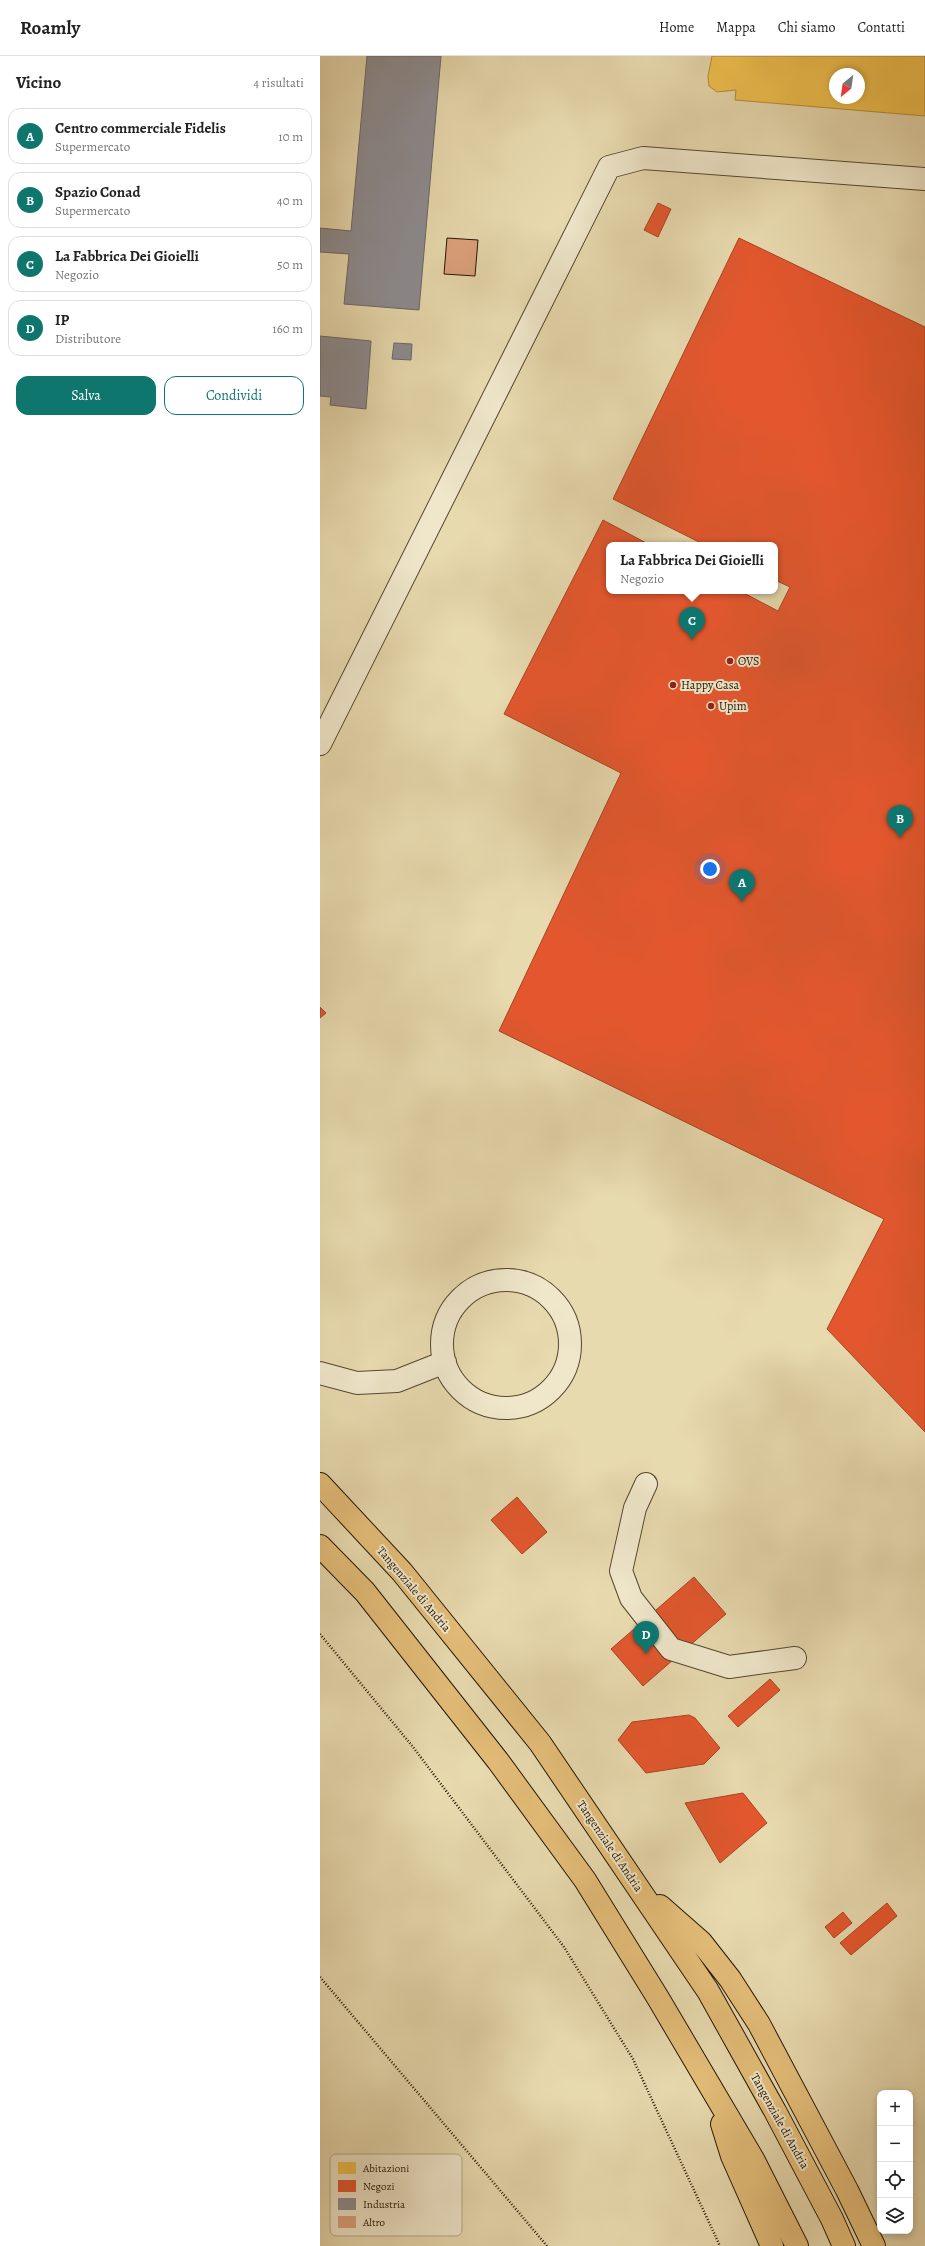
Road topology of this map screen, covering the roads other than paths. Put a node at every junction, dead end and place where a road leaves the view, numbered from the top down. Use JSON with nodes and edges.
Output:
{"nodes":[{"id":1,"x":925,"y":179,"type":"edge"},
{"id":2,"x":320,"y":744,"type":"edge"},
{"id":3,"x":445,"y":1362,"type":"junction"},
{"id":4,"x":320,"y":1373,"type":"edge"},
{"id":5,"x":320,"y":1484,"type":"edge"},
{"id":6,"x":646,"y":1484,"type":"dead end"},
{"id":7,"x":320,"y":1546,"type":"edge"},
{"id":8,"x":795,"y":1658,"type":"dead end"},
{"id":9,"x":637,"y":1887,"type":"junction"},
{"id":10,"x":712,"y":2090,"type":"junction"},
{"id":11,"x":772,"y":2246,"type":"edge"},
{"id":12,"x":797,"y":2246,"type":"edge"},
{"id":13,"x":844,"y":2246,"type":"edge"},
{"id":14,"x":874,"y":2246,"type":"edge"}],
"edges":[{"from":1,"to":2,"type":"street"},
{"from":3,"to":3,"type":"street"},
{"from":3,"to":4,"type":"street"},
{"from":5,"to":9,"type":"main road","name":"Tangenziale di Andria"},
{"from":6,"to":8,"type":"street"},
{"from":7,"to":10,"type":"main road"},
{"from":9,"to":13,"type":"main road","name":"Tangenziale di Andria"},
{"from":9,"to":14,"type":"main road"},
{"from":10,"to":11,"type":"main road"},
{"from":10,"to":12,"type":"main road"}]}
